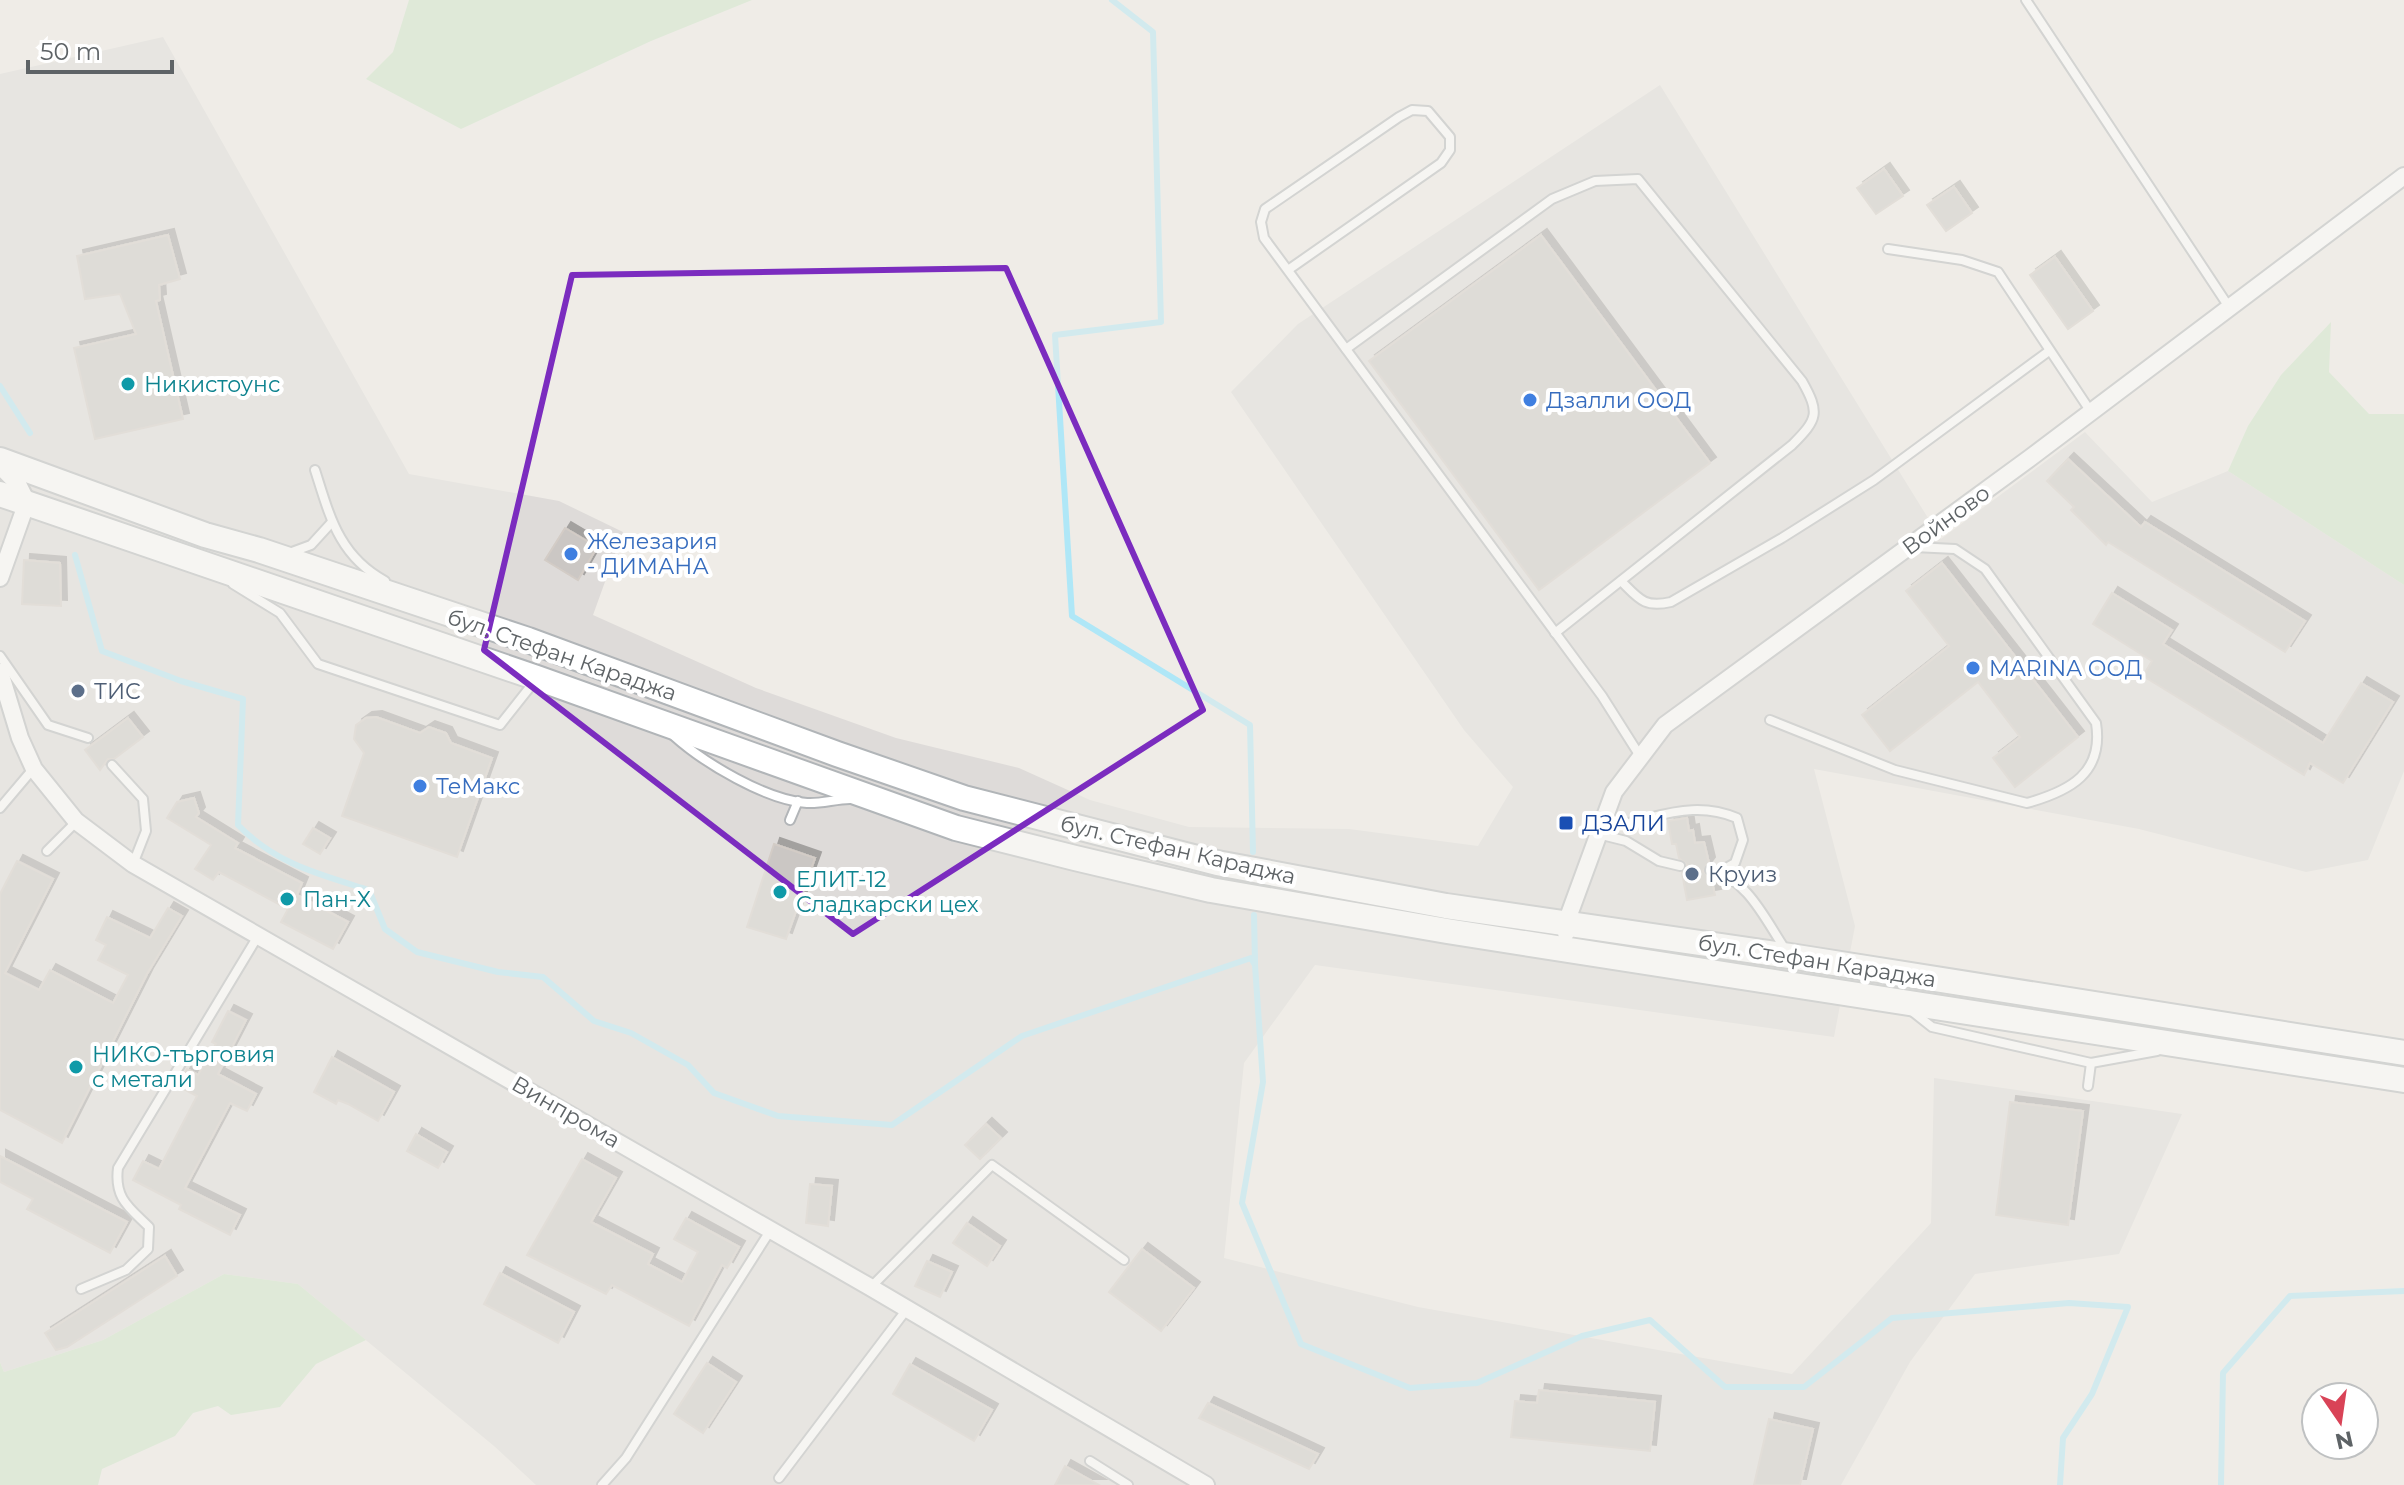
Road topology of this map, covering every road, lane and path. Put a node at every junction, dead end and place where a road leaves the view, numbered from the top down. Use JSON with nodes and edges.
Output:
{"nodes":[{"id":1,"x":2026,"y":0,"type":"edge"},
{"id":2,"x":2404,"y":176,"type":"edge"},
{"id":3,"x":1888,"y":249,"type":"dead end"},
{"id":4,"x":1288,"y":270,"type":"junction"},
{"id":5,"x":2229,"y":307,"type":"junction"},
{"id":6,"x":1346,"y":349,"type":"junction"},
{"id":7,"x":2049,"y":351,"type":"junction"},
{"id":8,"x":2091,"y":412,"type":"junction"},
{"id":9,"x":0,"y":463,"type":"edge"},
{"id":10,"x":315,"y":470,"type":"dead end"},
{"id":11,"x":55,"y":480,"type":"junction"},
{"id":12,"x":11,"y":493,"type":"edge"},
{"id":13,"x":332,"y":522,"type":"junction"},
{"id":14,"x":1909,"y":546,"type":"junction"},
{"id":15,"x":259,"y":550,"type":"junction"},
{"id":16,"x":198,"y":563,"type":"junction"},
{"id":17,"x":0,"y":578,"type":"edge"},
{"id":18,"x":1621,"y":581,"type":"junction"},
{"id":19,"x":445,"y":614,"type":"junction"},
{"id":20,"x":1555,"y":633,"type":"junction"},
{"id":21,"x":0,"y":656,"type":"edge"},
{"id":22,"x":0,"y":672,"type":"edge"},
{"id":23,"x":537,"y":678,"type":"junction"},
{"id":24,"x":1770,"y":720,"type":"dead end"},
{"id":25,"x":659,"y":722,"type":"junction"},
{"id":26,"x":88,"y":738,"type":"dead end"},
{"id":27,"x":1641,"y":757,"type":"junction"},
{"id":28,"x":112,"y":765,"type":"dead end"},
{"id":29,"x":34,"y":769,"type":"junction"},
{"id":30,"x":875,"y":799,"type":"junction"},
{"id":31,"x":798,"y":801,"type":"junction"},
{"id":32,"x":0,"y":808,"type":"edge"},
{"id":33,"x":790,"y":820,"type":"dead end"},
{"id":34,"x":76,"y":821,"type":"junction"},
{"id":35,"x":1600,"y":828,"type":"junction"},
{"id":36,"x":47,"y":851,"type":"dead end"},
{"id":37,"x":133,"y":864,"type":"junction"},
{"id":38,"x":1680,"y":866,"type":"dead end"},
{"id":39,"x":1566,"y":923,"type":"junction"},
{"id":40,"x":258,"y":936,"type":"junction"},
{"id":41,"x":1566,"y":950,"type":"junction"},
{"id":42,"x":1790,"y":956,"type":"junction"},
{"id":43,"x":1899,"y":1002,"type":"junction"},
{"id":44,"x":2185,"y":1044,"type":"junction"},
{"id":45,"x":2404,"y":1053,"type":"edge"},
{"id":46,"x":2091,"y":1063,"type":"junction"},
{"id":47,"x":2404,"y":1080,"type":"edge"},
{"id":48,"x":2088,"y":1086,"type":"dead end"},
{"id":49,"x":771,"y":1230,"type":"junction"},
{"id":50,"x":1124,"y":1260,"type":"dead end"},
{"id":51,"x":870,"y":1287,"type":"junction"},
{"id":52,"x":81,"y":1289,"type":"dead end"},
{"id":53,"x":907,"y":1309,"type":"junction"},
{"id":54,"x":1090,"y":1461,"type":"dead end"},
{"id":55,"x":779,"y":1478,"type":"dead end"},
{"id":56,"x":602,"y":1485,"type":"edge"},
{"id":57,"x":1128,"y":1485,"type":"edge"},
{"id":58,"x":1206,"y":1485,"type":"edge"}],
"edges":[{"from":1,"to":5,"type":"lane"},
{"from":2,"to":5,"type":"street","name":"Войново"},
{"from":3,"to":7,"type":"lane"},
{"from":4,"to":4,"type":"lane"},
{"from":4,"to":6,"type":"lane"},
{"from":5,"to":8,"type":"street","name":"Войново"},
{"from":6,"to":18,"type":"lane"},
{"from":6,"to":20,"type":"lane"},
{"from":7,"to":8,"type":"lane"},
{"from":7,"to":18,"type":"lane"},
{"from":8,"to":14,"type":"street","name":"Войново"},
{"from":9,"to":11,"type":"main road","name":"бул. Стефан Караджа"},
{"from":9,"to":12,"type":"street"},
{"from":10,"to":13,"type":"lane"},
{"from":11,"to":12,"type":"street"},
{"from":11,"to":15,"type":"main road","name":"бул. Стефан Караджа"},
{"from":12,"to":16,"type":"main road","name":"бул. Стефан Караджа"},
{"from":12,"to":17,"type":"street"},
{"from":13,"to":15,"type":"lane"},
{"from":13,"to":19,"type":"lane"},
{"from":14,"to":24,"type":"lane"},
{"from":14,"to":27,"type":"street","name":"Войново"},
{"from":15,"to":19,"type":"main road","name":"бул. Стефан Караджа"},
{"from":16,"to":23,"type":"main road","name":"бул. Стефан Караджа"},
{"from":16,"to":23,"type":"lane"},
{"from":18,"to":20,"type":"lane"},
{"from":19,"to":39,"type":"main road","name":"бул. Стефан Караджа"},
{"from":20,"to":27,"type":"lane"},
{"from":21,"to":26,"type":"lane"},
{"from":22,"to":29,"type":"street","name":"Винпрома"},
{"from":23,"to":25,"type":"main road","name":"бул. Стефан Караджа"},
{"from":25,"to":30,"type":"main road","name":"бул. Стефан Караджа"},
{"from":25,"to":31,"type":"lane"},
{"from":27,"to":35,"type":"street","name":"Войново"},
{"from":28,"to":37,"type":"lane"},
{"from":29,"to":32,"type":"lane"},
{"from":29,"to":34,"type":"street","name":"Винпрома"},
{"from":30,"to":31,"type":"lane"},
{"from":30,"to":41,"type":"main road","name":"бул. Стефан Караджа"},
{"from":31,"to":33,"type":"lane"},
{"from":34,"to":36,"type":"lane"},
{"from":34,"to":37,"type":"street","name":"Винпрома"},
{"from":35,"to":38,"type":"lane"},
{"from":35,"to":39,"type":"street","name":"Войново"},
{"from":35,"to":42,"type":"lane"},
{"from":37,"to":40,"type":"street","name":"Винпрома"},
{"from":39,"to":41,"type":"street","name":"Войново"},
{"from":39,"to":42,"type":"main road","name":"бул. Стефан Караджа"},
{"from":40,"to":49,"type":"street","name":"Винпрома"},
{"from":40,"to":52,"type":"lane"},
{"from":41,"to":43,"type":"main road","name":"бул. Стефан Караджа"},
{"from":42,"to":45,"type":"main road","name":"бул. Стефан Караджа"},
{"from":43,"to":44,"type":"main road","name":"бул. Стефан Караджа"},
{"from":43,"to":46,"type":"lane"},
{"from":44,"to":46,"type":"lane"},
{"from":44,"to":47,"type":"main road","name":"бул. Стефан Караджа"},
{"from":46,"to":48,"type":"lane"},
{"from":49,"to":51,"type":"street","name":"Винпрома"},
{"from":49,"to":56,"type":"lane"},
{"from":50,"to":51,"type":"lane"},
{"from":51,"to":53,"type":"street","name":"Винпрома"},
{"from":53,"to":55,"type":"lane"},
{"from":53,"to":58,"type":"street","name":"Винпрома"},
{"from":54,"to":57,"type":"lane"}]}
